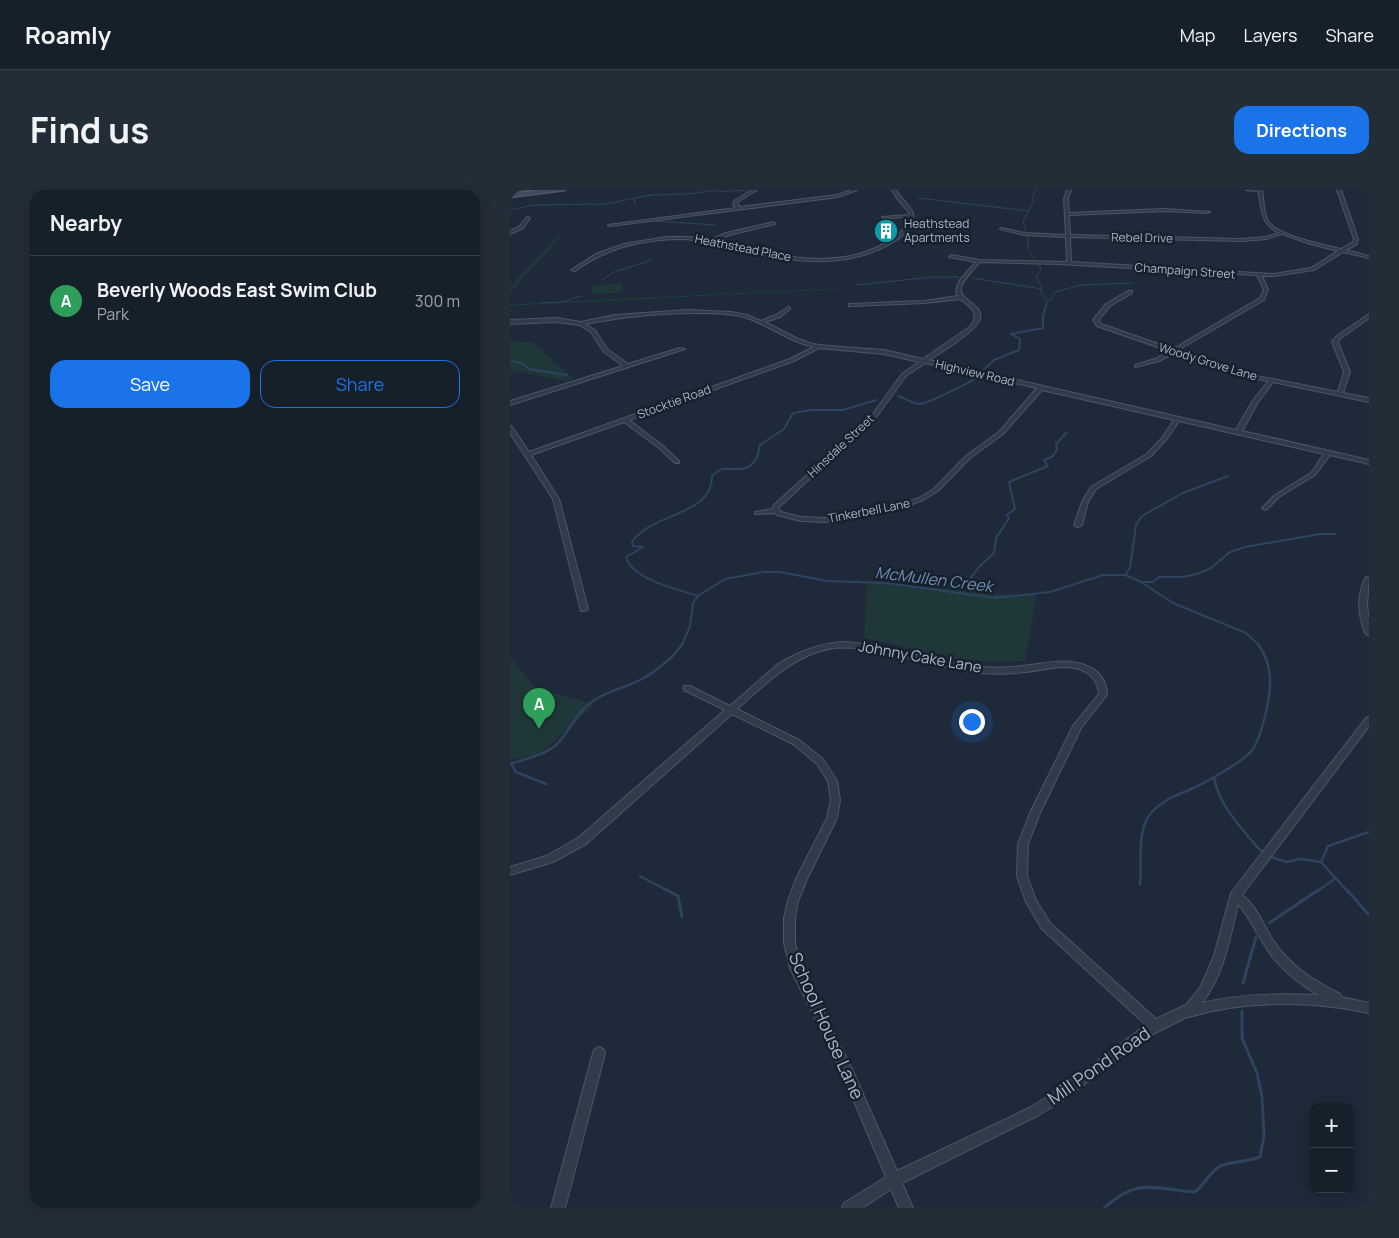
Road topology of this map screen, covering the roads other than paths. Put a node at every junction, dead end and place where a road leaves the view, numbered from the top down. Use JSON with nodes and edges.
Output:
{"nodes":[{"id":1,"x":564,"y":190,"type":"edge"},
{"id":2,"x":754,"y":190,"type":"edge"},
{"id":3,"x":855,"y":190,"type":"edge"},
{"id":4,"x":894,"y":190,"type":"edge"},
{"id":5,"x":899,"y":190,"type":"edge"},
{"id":6,"x":1069,"y":190,"type":"edge"},
{"id":7,"x":1248,"y":190,"type":"edge"},
{"id":8,"x":1260,"y":190,"type":"edge"},
{"id":9,"x":1339,"y":190,"type":"edge"},
{"id":10,"x":510,"y":195,"type":"edge"},
{"id":11,"x":900,"y":199,"type":"junction"},
{"id":12,"x":738,"y":209,"type":"junction"},
{"id":13,"x":1208,"y":212,"type":"dead end"},
{"id":14,"x":1066,"y":214,"type":"junction"},
{"id":15,"x":912,"y":216,"type":"junction"},
{"id":16,"x":884,"y":217,"type":"dead end"},
{"id":17,"x":528,"y":218,"type":"dead end"},
{"id":18,"x":774,"y":222,"type":"dead end"},
{"id":19,"x":610,"y":225,"type":"dead end"},
{"id":20,"x":1002,"y":229,"type":"dead end"},
{"id":21,"x":510,"y":233,"type":"edge"},
{"id":22,"x":1282,"y":233,"type":"junction"},
{"id":23,"x":1068,"y":236,"type":"junction"},
{"id":24,"x":712,"y":241,"type":"junction"},
{"id":25,"x":1345,"y":251,"type":"junction"},
{"id":26,"x":951,"y":256,"type":"dead end"},
{"id":27,"x":1369,"y":257,"type":"edge"},
{"id":28,"x":979,"y":261,"type":"junction"},
{"id":29,"x":1069,"y":264,"type":"junction"},
{"id":30,"x":573,"y":270,"type":"dead end"},
{"id":31,"x":1259,"y":275,"type":"junction"},
{"id":32,"x":1130,"y":292,"type":"dead end"},
{"id":33,"x":961,"y":297,"type":"junction"},
{"id":34,"x":851,"y":306,"type":"dead end"},
{"id":35,"x":788,"y":308,"type":"dead end"},
{"id":36,"x":1369,"y":316,"type":"edge"},
{"id":37,"x":510,"y":322,"type":"edge"},
{"id":38,"x":762,"y":322,"type":"junction"},
{"id":39,"x":581,"y":324,"type":"junction"},
{"id":40,"x":818,"y":347,"type":"junction"},
{"id":41,"x":682,"y":349,"type":"dead end"},
{"id":42,"x":1172,"y":351,"type":"junction"},
{"id":43,"x":922,"y":361,"type":"junction"},
{"id":44,"x":626,"y":366,"type":"junction"},
{"id":45,"x":1137,"y":366,"type":"dead end"},
{"id":46,"x":1272,"y":380,"type":"junction"},
{"id":47,"x":1040,"y":388,"type":"junction"},
{"id":48,"x":1340,"y":394,"type":"junction"},
{"id":49,"x":1369,"y":400,"type":"edge"},
{"id":50,"x":510,"y":403,"type":"edge"},
{"id":51,"x":1177,"y":418,"type":"junction"},
{"id":52,"x":625,"y":420,"type":"junction"},
{"id":53,"x":510,"y":428,"type":"edge"},
{"id":54,"x":1238,"y":432,"type":"junction"},
{"id":55,"x":1329,"y":452,"type":"junction"},
{"id":56,"x":528,"y":454,"type":"junction"},
{"id":57,"x":677,"y":462,"type":"dead end"},
{"id":58,"x":1369,"y":462,"type":"edge"},
{"id":59,"x":1265,"y":508,"type":"dead end"},
{"id":60,"x":775,"y":511,"type":"junction"},
{"id":61,"x":757,"y":513,"type":"dead end"},
{"id":62,"x":1078,"y":525,"type":"dead end"},
{"id":63,"x":1369,"y":579,"type":"edge"},
{"id":64,"x":584,"y":609,"type":"dead end"},
{"id":65,"x":1369,"y":632,"type":"edge"},
{"id":66,"x":687,"y":688,"type":"dead end"},
{"id":67,"x":732,"y":710,"type":"junction"},
{"id":68,"x":1369,"y":720,"type":"edge"},
{"id":69,"x":1258,"y":865,"type":"joint"},
{"id":70,"x":510,"y":871,"type":"edge"},
{"id":71,"x":1235,"y":896,"type":"junction"},
{"id":72,"x":1363,"y":1006,"type":"edge"},
{"id":73,"x":1155,"y":1026,"type":"junction"},
{"id":74,"x":599,"y":1054,"type":"dead end"},
{"id":75,"x":894,"y":1180,"type":"junction"},
{"id":76,"x":558,"y":1208,"type":"edge"},
{"id":77,"x":849,"y":1208,"type":"edge"},
{"id":78,"x":906,"y":1208,"type":"edge"}],
"edges":[{"from":1,"to":10,"type":"main road"},
{"from":2,"to":12,"type":"street"},
{"from":3,"to":12,"type":"street"},
{"from":4,"to":11,"type":"street"},
{"from":5,"to":11,"type":"street"},
{"from":6,"to":14,"type":"street"},
{"from":7,"to":8,"type":"street"},
{"from":8,"to":22,"type":"street"},
{"from":9,"to":25,"type":"street"},
{"from":11,"to":15,"type":"street"},
{"from":12,"to":19,"type":"street"},
{"from":13,"to":14,"type":"street"},
{"from":14,"to":23,"type":"street"},
{"from":15,"to":16,"type":"street"},
{"from":15,"to":24,"type":"street","name":"Heathstead Place"},
{"from":17,"to":21,"type":"street"},
{"from":18,"to":24,"type":"street"},
{"from":20,"to":23,"type":"street","name":"Rebel Drive"},
{"from":22,"to":23,"type":"street","name":"Rebel Drive"},
{"from":22,"to":25,"type":"street"},
{"from":23,"to":29,"type":"street"},
{"from":24,"to":30,"type":"street","name":"Heathstead Place"},
{"from":25,"to":27,"type":"street"},
{"from":25,"to":31,"type":"street","name":"Champaign Street"},
{"from":26,"to":28,"type":"street","name":"Champaign Street"},
{"from":28,"to":29,"type":"street","name":"Champaign Street"},
{"from":28,"to":33,"type":"street"},
{"from":29,"to":31,"type":"street","name":"Champaign Street"},
{"from":31,"to":42,"type":"street"},
{"from":32,"to":42,"type":"street","name":"Woody Grove Lane"},
{"from":33,"to":34,"type":"street"},
{"from":33,"to":43,"type":"street","name":"Hinsdale Street"},
{"from":35,"to":38,"type":"street"},
{"from":36,"to":48,"type":"street"},
{"from":37,"to":39,"type":"street"},
{"from":38,"to":39,"type":"street","name":"Highview Road"},
{"from":38,"to":40,"type":"street","name":"Highview Road"},
{"from":39,"to":44,"type":"street"},
{"from":40,"to":43,"type":"street","name":"Highview Road"},
{"from":40,"to":52,"type":"street","name":"Stocktie Road"},
{"from":41,"to":44,"type":"street"},
{"from":42,"to":45,"type":"street"},
{"from":42,"to":46,"type":"street","name":"Woody Grove Lane"},
{"from":43,"to":47,"type":"street","name":"Highview Road"},
{"from":43,"to":60,"type":"street","name":"Hinsdale Street"},
{"from":44,"to":50,"type":"street"},
{"from":46,"to":48,"type":"street","name":"Woody Grove Lane"},
{"from":46,"to":54,"type":"street"},
{"from":47,"to":51,"type":"street","name":"Highview Road"},
{"from":47,"to":60,"type":"street","name":"Tinkerbell Lane"},
{"from":48,"to":49,"type":"street","name":"Woody Grove Lane"},
{"from":51,"to":54,"type":"street","name":"Highview Road"},
{"from":51,"to":62,"type":"street"},
{"from":52,"to":56,"type":"street","name":"Stocktie Road"},
{"from":52,"to":57,"type":"street"},
{"from":53,"to":56,"type":"street"},
{"from":54,"to":55,"type":"street","name":"Highview Road"},
{"from":55,"to":58,"type":"street","name":"Highview Road"},
{"from":55,"to":59,"type":"street"},
{"from":56,"to":64,"type":"street"},
{"from":60,"to":61,"type":"street"},
{"from":63,"to":65,"type":"street"},
{"from":66,"to":67,"type":"street","name":"School House Lane"},
{"from":67,"to":70,"type":"street","name":"Johnny Cake Lane"},
{"from":67,"to":73,"type":"street","name":"Johnny Cake Lane"},
{"from":67,"to":75,"type":"street","name":"School House Lane"},
{"from":68,"to":69,"type":"street"},
{"from":69,"to":71,"type":"street"},
{"from":71,"to":72,"type":"street"},
{"from":71,"to":73,"type":"street"},
{"from":72,"to":73,"type":"street","name":"Mill Pond Road"},
{"from":73,"to":75,"type":"street","name":"Mill Pond Road"},
{"from":74,"to":76,"type":"street"},
{"from":75,"to":77,"type":"street","name":"Mill Pond Road"},
{"from":75,"to":78,"type":"street","name":"School House Lane"}]}
